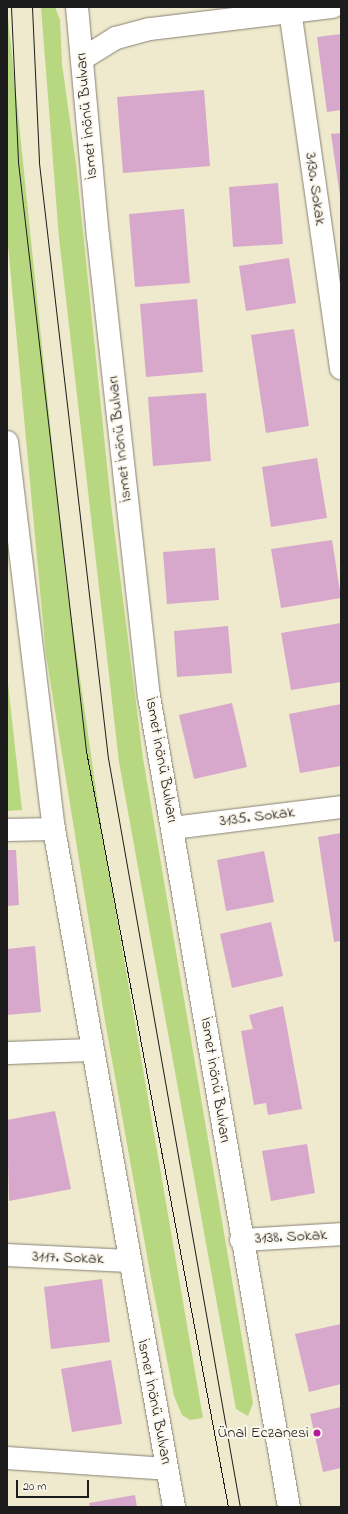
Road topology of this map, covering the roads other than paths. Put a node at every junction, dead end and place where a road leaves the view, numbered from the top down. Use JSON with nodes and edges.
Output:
{"nodes":[{"id":1,"x":77,"y":7,"type":"edge"},
{"id":2,"x":333,"y":7,"type":"edge"},
{"id":3,"x":289,"y":9,"type":"edge"},
{"id":4,"x":82,"y":59,"type":"junction"},
{"id":5,"x":341,"y":368,"type":"edge"},
{"id":6,"x":7,"y":443,"type":"edge"},
{"id":7,"x":341,"y":807,"type":"edge"},
{"id":8,"x":173,"y":828,"type":"junction"},
{"id":9,"x":54,"y":829,"type":"junction"},
{"id":10,"x":7,"y":830,"type":"edge"},
{"id":11,"x":93,"y":1050,"type":"junction"},
{"id":12,"x":7,"y":1053,"type":"edge"},
{"id":13,"x":341,"y":1234,"type":"edge"},
{"id":14,"x":241,"y":1240,"type":"junction"},
{"id":15,"x":7,"y":1256,"type":"edge"},
{"id":16,"x":128,"y":1261,"type":"junction"},
{"id":17,"x":7,"y":1458,"type":"edge"},
{"id":18,"x":167,"y":1469,"type":"junction"},
{"id":19,"x":174,"y":1507,"type":"edge"},
{"id":20,"x":289,"y":1507,"type":"edge"}],
"edges":[{"from":1,"to":4,"type":"main road","name":"İsmet İnönü Bulvarı"},
{"from":2,"to":3,"type":"main road"},
{"from":3,"to":4,"type":"main road"},
{"from":3,"to":5,"type":"main road","name":"3130. Sokak"},
{"from":4,"to":8,"type":"main road","name":"İsmet İnönü Bulvarı"},
{"from":6,"to":9,"type":"main road","name":"İsmet İnönü Bulvarı"},
{"from":7,"to":8,"type":"main road","name":"3135. Sokak"},
{"from":8,"to":14,"type":"main road","name":"İsmet İnönü Bulvarı"},
{"from":9,"to":10,"type":"main road"},
{"from":9,"to":11,"type":"main road","name":"İsmet İnönü Bulvarı"},
{"from":11,"to":12,"type":"main road"},
{"from":11,"to":16,"type":"main road","name":"İsmet İnönü Bulvarı"},
{"from":13,"to":14,"type":"main road","name":"3138. Sokak"},
{"from":14,"to":20,"type":"main road","name":"İsmet İnönü Bulvarı"},
{"from":15,"to":16,"type":"main road","name":"3117. Sokak"},
{"from":16,"to":18,"type":"main road","name":"İsmet İnönü Bulvarı"},
{"from":17,"to":18,"type":"main road"},
{"from":18,"to":19,"type":"main road","name":"İsmet İnönü Bulvarı"}]}
